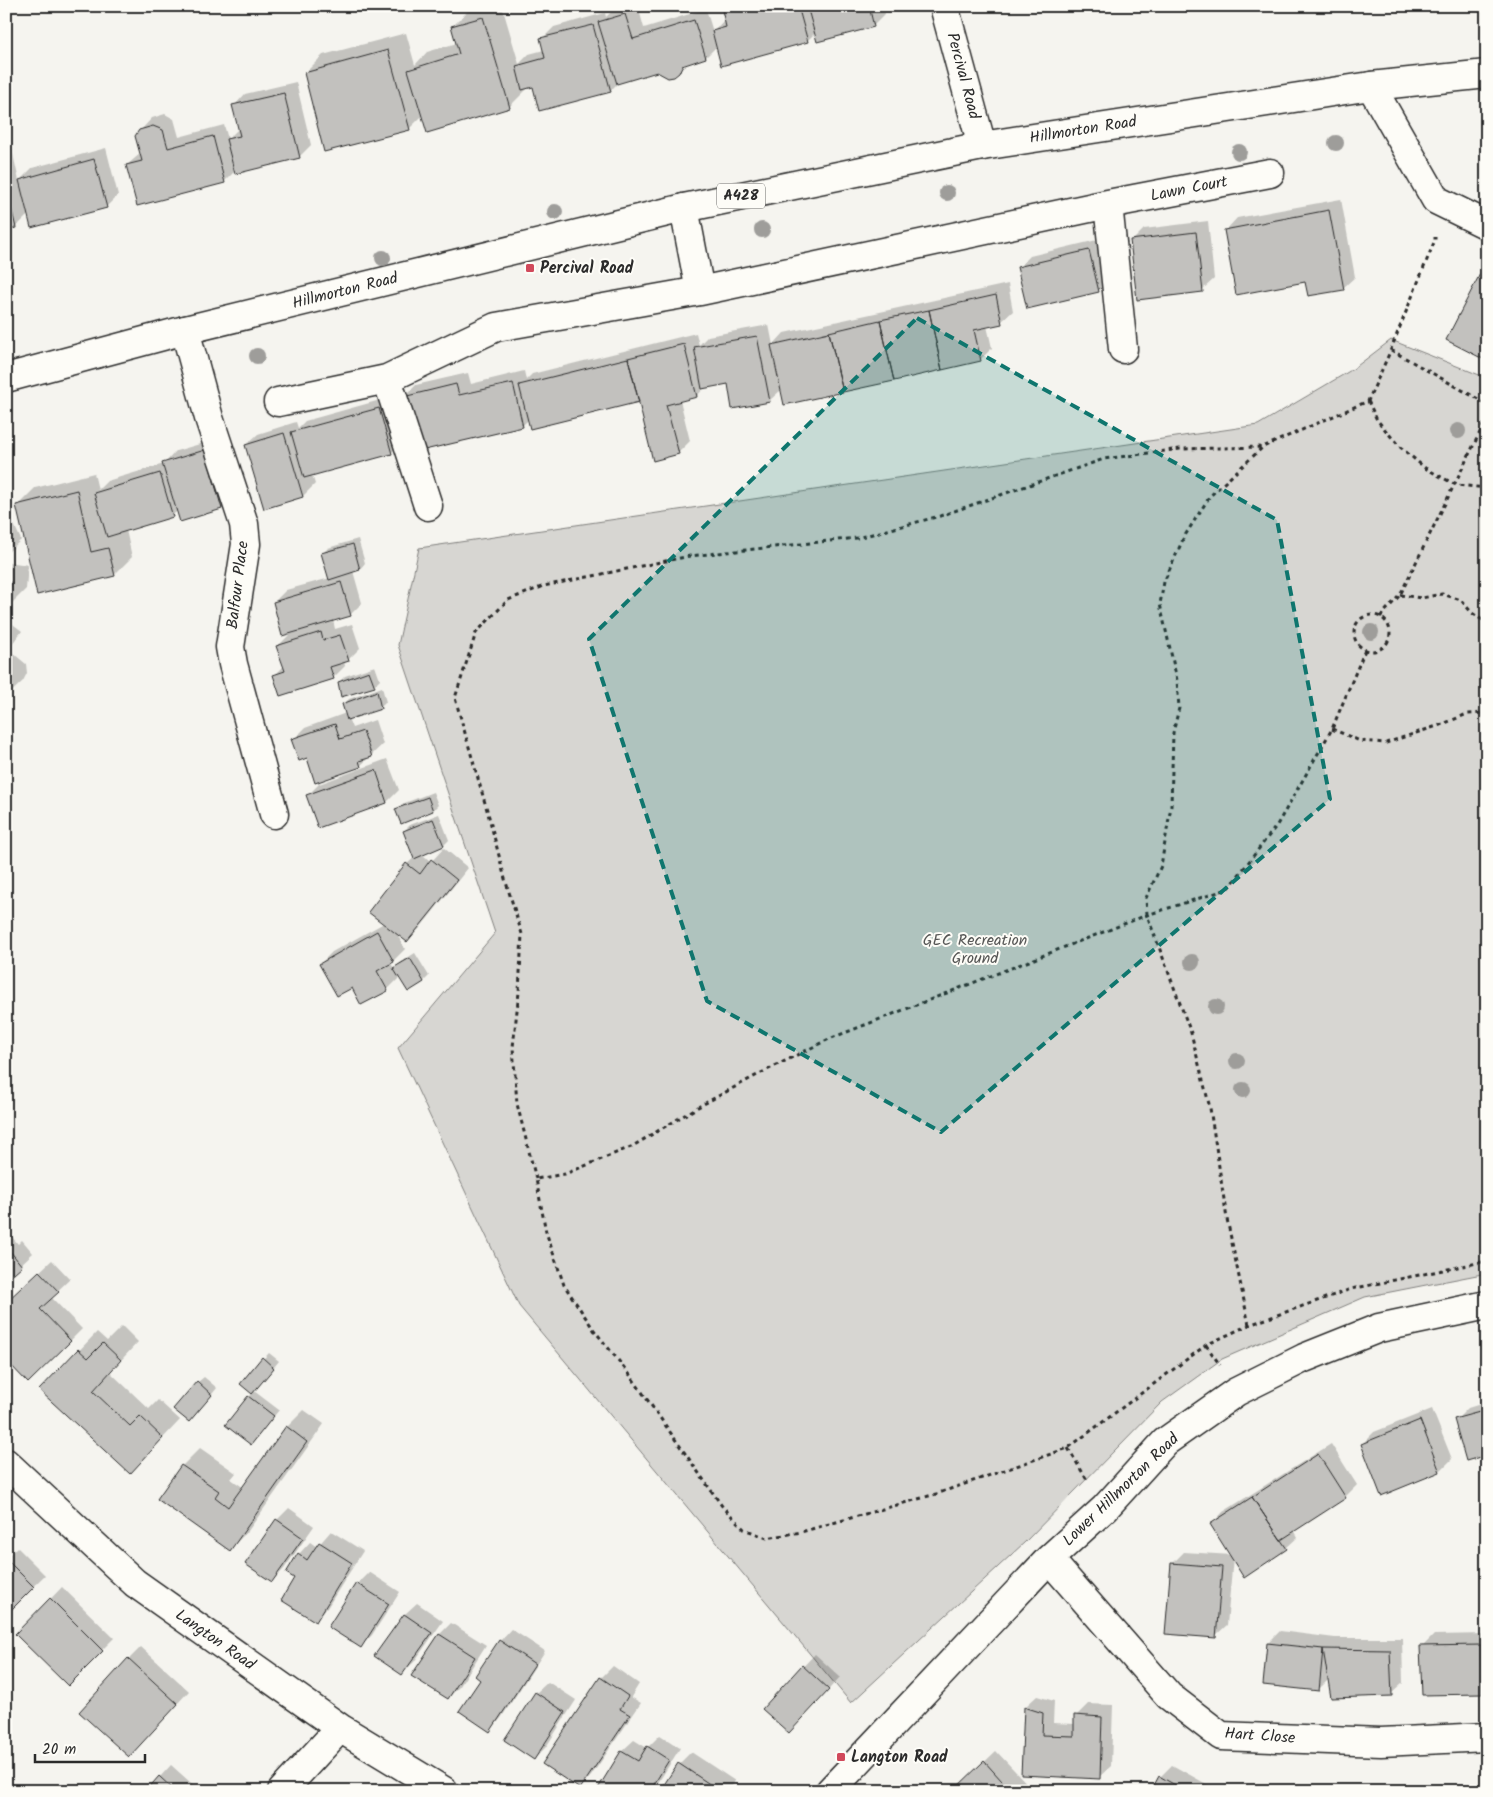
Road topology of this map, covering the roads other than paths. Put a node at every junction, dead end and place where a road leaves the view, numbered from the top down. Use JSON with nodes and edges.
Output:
{"nodes":[{"id":1,"x":944,"y":6,"type":"edge"},
{"id":2,"x":1487,"y":74,"type":"edge"},
{"id":3,"x":1371,"y":86,"type":"junction"},
{"id":4,"x":982,"y":146,"type":"junction"},
{"id":5,"x":1270,"y":173,"type":"dead end"},
{"id":6,"x":1108,"y":204,"type":"junction"},
{"id":7,"x":684,"y":208,"type":"junction"},
{"id":8,"x":1487,"y":225,"type":"edge"},
{"id":9,"x":700,"y":291,"type":"junction"},
{"id":10,"x":185,"y":330,"type":"junction"},
{"id":11,"x":1123,"y":349,"type":"dead end"},
{"id":12,"x":6,"y":378,"type":"edge"},
{"id":13,"x":387,"y":379,"type":"junction"},
{"id":14,"x":278,"y":402,"type":"dead end"},
{"id":15,"x":428,"y":506,"type":"dead end"},
{"id":16,"x":274,"y":814,"type":"dead end"},
{"id":17,"x":1487,"y":1304,"type":"edge"},
{"id":18,"x":6,"y":1463,"type":"edge"},
{"id":19,"x":1049,"y":1559,"type":"junction"},
{"id":20,"x":340,"y":1728,"type":"junction"},
{"id":21,"x":1487,"y":1736,"type":"edge"},
{"id":22,"x":282,"y":1791,"type":"edge"},
{"id":23,"x":444,"y":1791,"type":"edge"},
{"id":24,"x":830,"y":1791,"type":"edge"}],
"edges":[{"from":1,"to":4,"type":"main road","name":"Percival Road"},
{"from":2,"to":3,"type":"main road","name":"Hillmorton Road","number":"A428"},
{"from":3,"to":4,"type":"main road","name":"Hillmorton Road","number":"A428"},
{"from":3,"to":8,"type":"main road"},
{"from":4,"to":7,"type":"main road","name":"Hillmorton Road","number":"A428"},
{"from":5,"to":6,"type":"main road","name":"Lawn Court"},
{"from":6,"to":9,"type":"main road"},
{"from":6,"to":11,"type":"main road"},
{"from":7,"to":9,"type":"main road"},
{"from":7,"to":10,"type":"main road","name":"Hillmorton Road","number":"A428"},
{"from":9,"to":13,"type":"main road"},
{"from":10,"to":12,"type":"main road","name":"Hillmorton Road","number":"A428"},
{"from":10,"to":16,"type":"main road","name":"Balfour Place"},
{"from":13,"to":14,"type":"main road"},
{"from":13,"to":15,"type":"main road"},
{"from":17,"to":19,"type":"main road","name":"Lower Hillmorton Road"},
{"from":18,"to":20,"type":"main road","name":"Langton Road"},
{"from":19,"to":21,"type":"main road","name":"Hart Close"},
{"from":19,"to":24,"type":"main road","name":"Lower Hillmorton Road"},
{"from":20,"to":22,"type":"main road"},
{"from":20,"to":23,"type":"main road","name":"Langton Road"}]}
